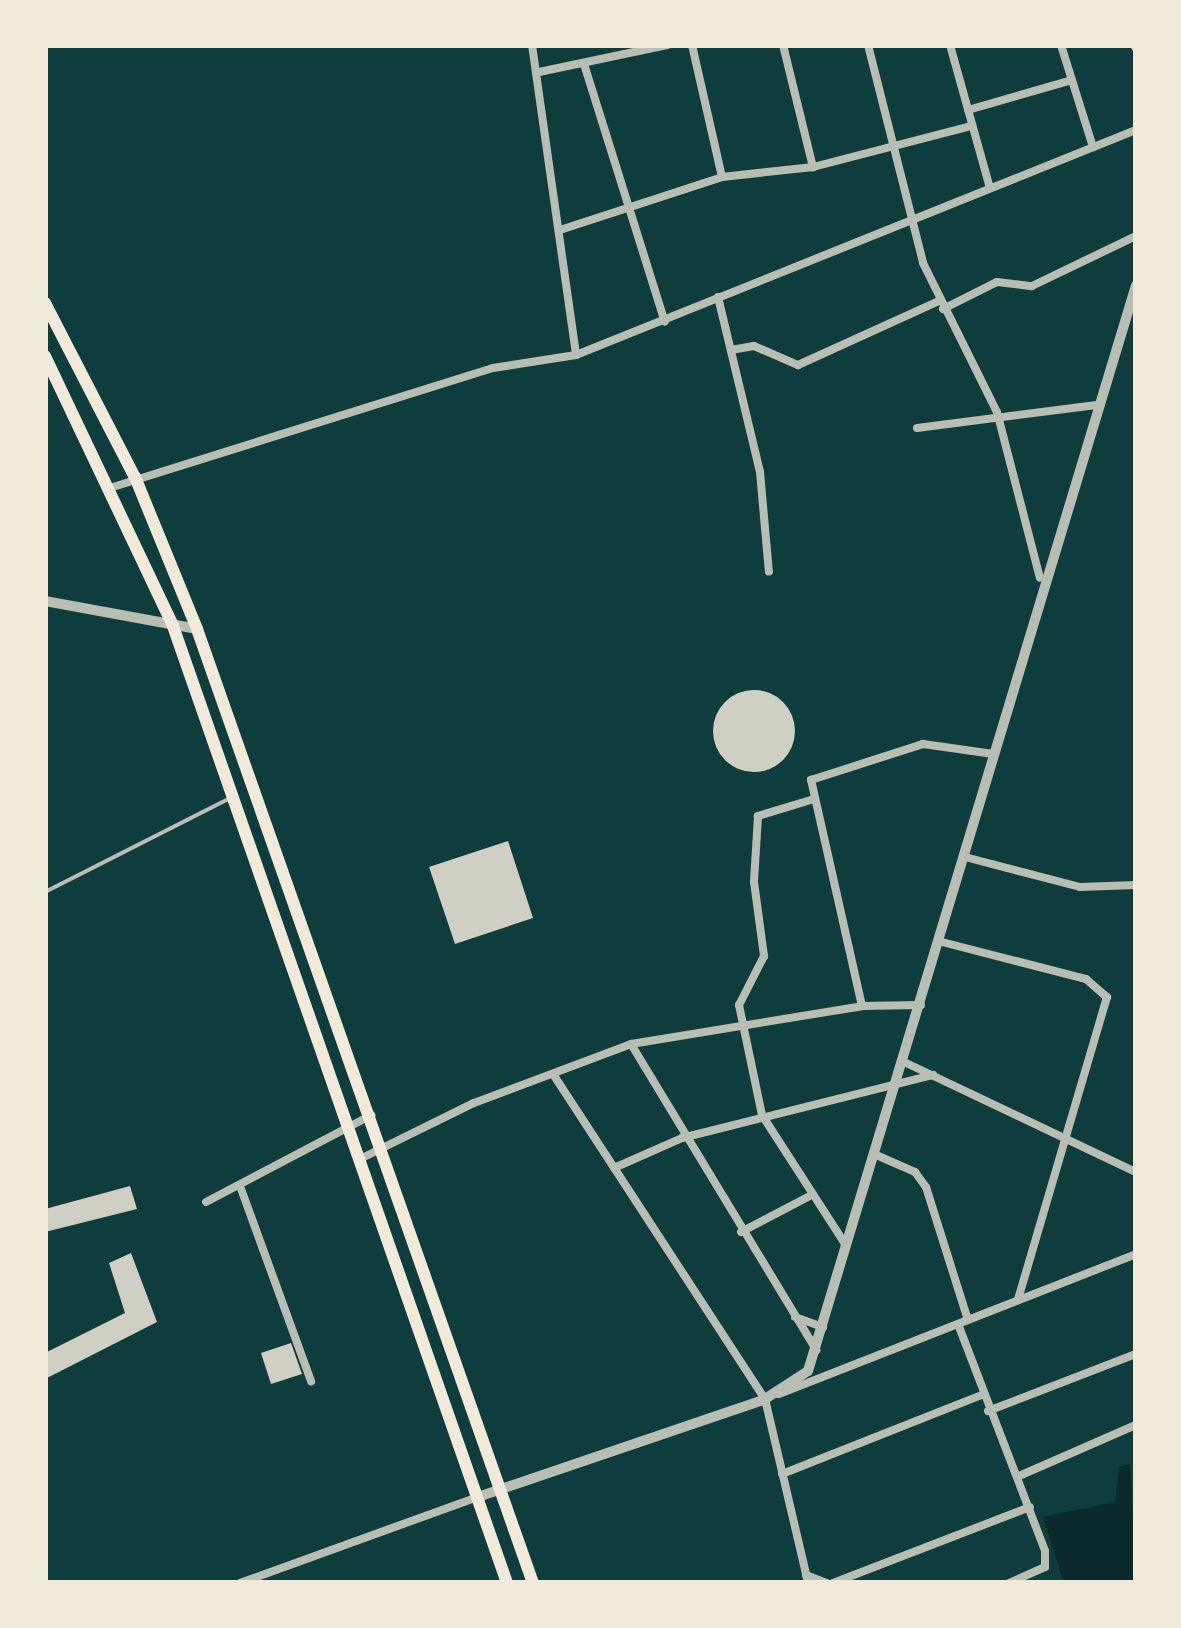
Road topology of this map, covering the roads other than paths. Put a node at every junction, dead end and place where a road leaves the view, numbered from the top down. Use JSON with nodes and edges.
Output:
{"nodes":[{"id":1,"x":532,"y":45,"type":"edge"},
{"id":2,"x":667,"y":45,"type":"edge"},
{"id":3,"x":692,"y":45,"type":"edge"},
{"id":4,"x":782,"y":45,"type":"edge"},
{"id":5,"x":868,"y":45,"type":"edge"},
{"id":6,"x":950,"y":45,"type":"edge"},
{"id":7,"x":1060,"y":45,"type":"edge"},
{"id":8,"x":584,"y":64,"type":"junction"},
{"id":9,"x":539,"y":72,"type":"junction"},
{"id":10,"x":1072,"y":80,"type":"junction"},
{"id":11,"x":968,"y":110,"type":"junction"},
{"id":12,"x":972,"y":126,"type":"junction"},
{"id":13,"x":1136,"y":130,"type":"edge"},
{"id":14,"x":1093,"y":147,"type":"junction"},
{"id":15,"x":892,"y":148,"type":"junction"},
{"id":16,"x":813,"y":166,"type":"junction"},
{"id":17,"x":722,"y":176,"type":"junction"},
{"id":18,"x":990,"y":188,"type":"junction"},
{"id":19,"x":626,"y":206,"type":"junction"},
{"id":20,"x":912,"y":225,"type":"junction"},
{"id":21,"x":560,"y":230,"type":"junction"},
{"id":22,"x":1136,"y":236,"type":"edge"},
{"id":23,"x":1136,"y":285,"type":"edge"},
{"id":24,"x":718,"y":298,"type":"junction"},
{"id":25,"x":45,"y":303,"type":"edge"},
{"id":26,"x":941,"y":305,"type":"junction"},
{"id":27,"x":665,"y":322,"type":"junction"},
{"id":28,"x":731,"y":350,"type":"junction"},
{"id":29,"x":576,"y":355,"type":"junction"},
{"id":30,"x":45,"y":356,"type":"edge"},
{"id":31,"x":1098,"y":404,"type":"junction"},
{"id":32,"x":998,"y":412,"type":"junction"},
{"id":33,"x":916,"y":428,"type":"dead end"},
{"id":34,"x":135,"y":477,"type":"junction"},
{"id":35,"x":113,"y":487,"type":"junction"},
{"id":36,"x":769,"y":572,"type":"dead end"},
{"id":37,"x":1040,"y":578,"type":"junction"},
{"id":38,"x":45,"y":602,"type":"edge"},
{"id":39,"x":172,"y":626,"type":"junction"},
{"id":40,"x":197,"y":629,"type":"junction"},
{"id":41,"x":993,"y":754,"type":"junction"},
{"id":42,"x":233,"y":796,"type":"junction"},
{"id":43,"x":814,"y":799,"type":"junction"},
{"id":44,"x":965,"y":857,"type":"junction"},
{"id":45,"x":1136,"y":885,"type":"edge"},
{"id":46,"x":45,"y":892,"type":"edge"},
{"id":47,"x":942,"y":942,"type":"junction"},
{"id":48,"x":862,"y":1006,"type":"junction"},
{"id":49,"x":922,"y":1006,"type":"junction"},
{"id":50,"x":745,"y":1025,"type":"junction"},
{"id":51,"x":631,"y":1044,"type":"junction"},
{"id":52,"x":902,"y":1061,"type":"junction"},
{"id":53,"x":553,"y":1074,"type":"junction"},
{"id":54,"x":933,"y":1074,"type":"junction"},
{"id":55,"x":895,"y":1089,"type":"junction"},
{"id":56,"x":372,"y":1115,"type":"junction"},
{"id":57,"x":762,"y":1115,"type":"junction"},
{"id":58,"x":349,"y":1126,"type":"junction"},
{"id":59,"x":1066,"y":1134,"type":"junction"},
{"id":60,"x":682,"y":1138,"type":"junction"},
{"id":61,"x":384,"y":1148,"type":"junction"},
{"id":62,"x":874,"y":1154,"type":"junction"},
{"id":63,"x":1136,"y":1156,"type":"edge"},
{"id":64,"x":360,"y":1159,"type":"junction"},
{"id":65,"x":614,"y":1168,"type":"junction"},
{"id":66,"x":1135,"y":1171,"type":"edge"},
{"id":67,"x":240,"y":1186,"type":"junction"},
{"id":68,"x":808,"y":1197,"type":"junction"},
{"id":69,"x":206,"y":1202,"type":"dead end"},
{"id":70,"x":741,"y":1232,"type":"junction"},
{"id":71,"x":845,"y":1244,"type":"junction"},
{"id":72,"x":1136,"y":1254,"type":"edge"},
{"id":73,"x":1018,"y":1300,"type":"junction"},
{"id":74,"x":796,"y":1318,"type":"junction"},
{"id":75,"x":963,"y":1322,"type":"junction"},
{"id":76,"x":823,"y":1327,"type":"junction"},
{"id":77,"x":816,"y":1350,"type":"junction"},
{"id":78,"x":1136,"y":1354,"type":"edge"},
{"id":79,"x":311,"y":1382,"type":"dead end"},
{"id":80,"x":982,"y":1395,"type":"junction"},
{"id":81,"x":765,"y":1399,"type":"junction"},
{"id":82,"x":988,"y":1411,"type":"junction"},
{"id":83,"x":1136,"y":1425,"type":"edge"},
{"id":84,"x":782,"y":1474,"type":"junction"},
{"id":85,"x":1018,"y":1476,"type":"junction"},
{"id":86,"x":500,"y":1490,"type":"junction"},
{"id":87,"x":475,"y":1498,"type":"junction"},
{"id":88,"x":1030,"y":1507,"type":"junction"},
{"id":89,"x":807,"y":1579,"type":"edge"},
{"id":90,"x":240,"y":1583,"type":"edge"},
{"id":91,"x":507,"y":1583,"type":"edge"},
{"id":92,"x":533,"y":1583,"type":"edge"},
{"id":93,"x":830,"y":1583,"type":"edge"},
{"id":94,"x":1009,"y":1583,"type":"edge"}],
"edges":[{"from":1,"to":9,"type":"street"},
{"from":2,"to":8,"type":"street"},
{"from":3,"to":17,"type":"street"},
{"from":4,"to":16,"type":"street"},
{"from":5,"to":15,"type":"street"},
{"from":6,"to":11,"type":"street"},
{"from":7,"to":10,"type":"street"},
{"from":8,"to":9,"type":"street"},
{"from":8,"to":19,"type":"street"},
{"from":9,"to":21,"type":"street"},
{"from":10,"to":11,"type":"street"},
{"from":10,"to":14,"type":"street"},
{"from":11,"to":12,"type":"street"},
{"from":12,"to":15,"type":"street"},
{"from":12,"to":18,"type":"street"},
{"from":13,"to":14,"type":"street"},
{"from":14,"to":18,"type":"street"},
{"from":15,"to":16,"type":"street"},
{"from":15,"to":20,"type":"street"},
{"from":16,"to":17,"type":"street"},
{"from":17,"to":19,"type":"street"},
{"from":18,"to":20,"type":"street"},
{"from":19,"to":21,"type":"street"},
{"from":19,"to":27,"type":"street"},
{"from":20,"to":24,"type":"street"},
{"from":20,"to":26,"type":"street"},
{"from":21,"to":29,"type":"street"},
{"from":22,"to":26,"type":"street"},
{"from":23,"to":31,"type":"street"},
{"from":24,"to":27,"type":"street"},
{"from":24,"to":28,"type":"street"},
{"from":25,"to":34,"type":"main road"},
{"from":26,"to":28,"type":"street"},
{"from":26,"to":32,"type":"street"},
{"from":27,"to":29,"type":"street"},
{"from":28,"to":36,"type":"street"},
{"from":29,"to":34,"type":"street"},
{"from":30,"to":35,"type":"main road"},
{"from":31,"to":32,"type":"street"},
{"from":31,"to":37,"type":"street"},
{"from":32,"to":33,"type":"street"},
{"from":32,"to":37,"type":"street"},
{"from":34,"to":35,"type":"street"},
{"from":34,"to":40,"type":"main road"},
{"from":35,"to":39,"type":"main road"},
{"from":37,"to":41,"type":"street"},
{"from":38,"to":39,"type":"street"},
{"from":39,"to":40,"type":"street"},
{"from":39,"to":42,"type":"main road"},
{"from":40,"to":56,"type":"main road"},
{"from":41,"to":43,"type":"street"},
{"from":41,"to":44,"type":"street"},
{"from":42,"to":46,"type":"lane"},
{"from":42,"to":58,"type":"main road"},
{"from":43,"to":48,"type":"street"},
{"from":43,"to":50,"type":"street"},
{"from":44,"to":45,"type":"street"},
{"from":44,"to":47,"type":"street"},
{"from":47,"to":49,"type":"street"},
{"from":47,"to":59,"type":"street"},
{"from":48,"to":49,"type":"street"},
{"from":48,"to":50,"type":"street"},
{"from":49,"to":52,"type":"street"},
{"from":50,"to":51,"type":"street"},
{"from":50,"to":57,"type":"street"},
{"from":51,"to":53,"type":"street"},
{"from":51,"to":60,"type":"street"},
{"from":52,"to":54,"type":"street"},
{"from":52,"to":55,"type":"street"},
{"from":53,"to":61,"type":"street"},
{"from":53,"to":65,"type":"street"},
{"from":54,"to":55,"type":"street"},
{"from":54,"to":59,"type":"street"},
{"from":55,"to":57,"type":"street"},
{"from":55,"to":62,"type":"street"},
{"from":56,"to":58,"type":"street"},
{"from":56,"to":61,"type":"main road"},
{"from":57,"to":60,"type":"street"},
{"from":57,"to":68,"type":"street"},
{"from":58,"to":64,"type":"main road"},
{"from":58,"to":67,"type":"street"},
{"from":59,"to":66,"type":"street"},
{"from":59,"to":73,"type":"street"},
{"from":60,"to":65,"type":"street"},
{"from":60,"to":70,"type":"street"},
{"from":61,"to":64,"type":"street"},
{"from":61,"to":86,"type":"main road"},
{"from":62,"to":71,"type":"street"},
{"from":62,"to":75,"type":"street"},
{"from":63,"to":66,"type":"street"},
{"from":64,"to":87,"type":"main road"},
{"from":65,"to":81,"type":"street"},
{"from":67,"to":69,"type":"street"},
{"from":67,"to":79,"type":"street"},
{"from":68,"to":70,"type":"street"},
{"from":68,"to":71,"type":"street"},
{"from":70,"to":74,"type":"street"},
{"from":71,"to":76,"type":"street"},
{"from":72,"to":73,"type":"street"},
{"from":73,"to":75,"type":"street"},
{"from":74,"to":76,"type":"street"},
{"from":74,"to":77,"type":"street"},
{"from":75,"to":80,"type":"street"},
{"from":75,"to":81,"type":"street"},
{"from":76,"to":77,"type":"street"},
{"from":77,"to":81,"type":"street"},
{"from":78,"to":82,"type":"street"},
{"from":80,"to":82,"type":"street"},
{"from":80,"to":84,"type":"street"},
{"from":81,"to":84,"type":"street"},
{"from":81,"to":86,"type":"street"},
{"from":82,"to":85,"type":"street"},
{"from":83,"to":85,"type":"street"},
{"from":84,"to":89,"type":"street"},
{"from":85,"to":88,"type":"street"},
{"from":86,"to":87,"type":"street"},
{"from":86,"to":92,"type":"main road"},
{"from":87,"to":90,"type":"street"},
{"from":87,"to":91,"type":"main road"},
{"from":88,"to":93,"type":"street"},
{"from":88,"to":94,"type":"street"},
{"from":89,"to":93,"type":"street"}]}
